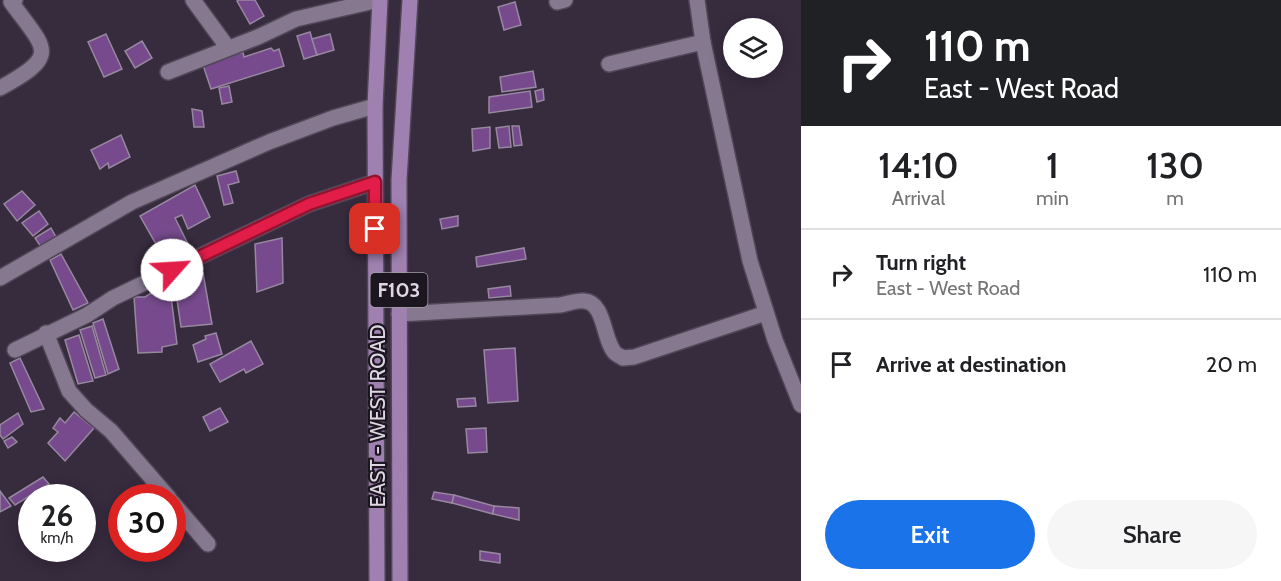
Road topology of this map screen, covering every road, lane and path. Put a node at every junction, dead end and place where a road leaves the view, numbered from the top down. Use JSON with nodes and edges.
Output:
{"nodes":[{"id":1,"x":193,"y":0,"type":"edge"},
{"id":2,"x":379,"y":0,"type":"edge"},
{"id":3,"x":410,"y":0,"type":"edge"},
{"id":4,"x":697,"y":0,"type":"edge"},
{"id":5,"x":12,"y":1,"type":"edge"},
{"id":6,"x":320,"y":6,"type":"edge"},
{"id":7,"x":703,"y":42,"type":"junction"},
{"id":8,"x":228,"y":48,"type":"junction"},
{"id":9,"x":609,"y":64,"type":"dead end"},
{"id":10,"x":168,"y":72,"type":"dead end"},
{"id":11,"x":0,"y":88,"type":"edge"},
{"id":12,"x":375,"y":106,"type":"junction"},
{"id":13,"x":375,"y":182,"type":"junction"},
{"id":14,"x":0,"y":278,"type":"edge"},
{"id":15,"x":766,"y":313,"type":"junction"},
{"id":16,"x":399,"y":314,"type":"junction"},
{"id":17,"x":46,"y":333,"type":"junction"},
{"id":18,"x":15,"y":350,"type":"dead end"},
{"id":19,"x":801,"y":405,"type":"edge"},
{"id":20,"x":157,"y":484,"type":"edge"},
{"id":21,"x":186,"y":518,"type":"edge"},
{"id":22,"x":208,"y":544,"type":"dead end"},
{"id":23,"x":377,"y":581,"type":"edge"},
{"id":24,"x":399,"y":581,"type":"edge"}],
"edges":[{"from":1,"to":8,"type":"street"},
{"from":2,"to":6,"type":"street"},
{"from":2,"to":12,"type":"main road","name":"EAST - WEST ROAD","number":"F103"},
{"from":3,"to":16,"type":"main road","name":"EAST - WEST ROAD","number":"F103"},
{"from":4,"to":7,"type":"street"},
{"from":5,"to":11,"type":"street"},
{"from":6,"to":8,"type":"street"},
{"from":7,"to":9,"type":"street"},
{"from":7,"to":15,"type":"street"},
{"from":8,"to":10,"type":"street"},
{"from":12,"to":13,"type":"main road","name":"EAST - WEST ROAD","number":"F103"},
{"from":12,"to":14,"type":"street"},
{"from":13,"to":17,"type":"street"},
{"from":13,"to":23,"type":"main road","name":"EAST - WEST ROAD","number":"F103"},
{"from":15,"to":16,"type":"street"},
{"from":15,"to":19,"type":"street"},
{"from":16,"to":24,"type":"main road","name":"EAST - WEST ROAD","number":"F103"},
{"from":17,"to":18,"type":"street"},
{"from":17,"to":20,"type":"street"},
{"from":21,"to":22,"type":"street"}]}
